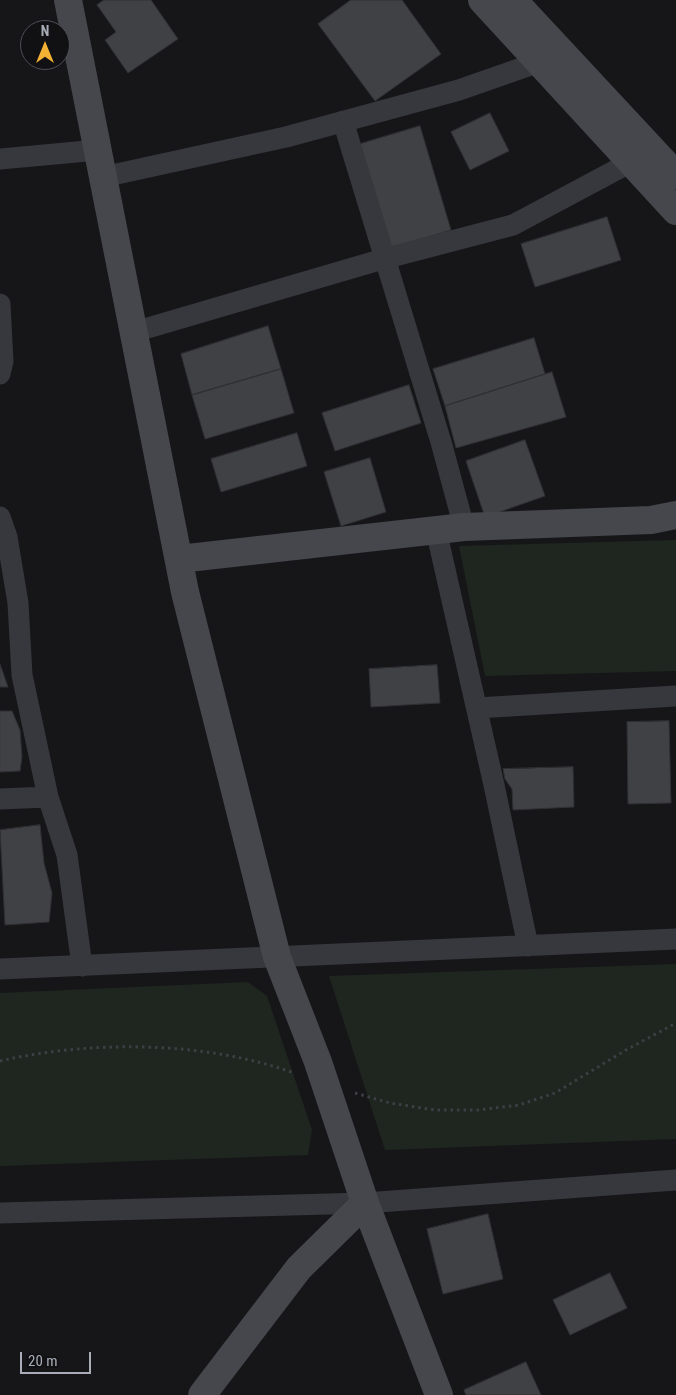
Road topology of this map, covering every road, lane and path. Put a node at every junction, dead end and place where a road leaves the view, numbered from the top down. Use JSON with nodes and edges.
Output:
{"nodes":[{"id":1,"x":68,"y":0,"type":"edge"},
{"id":2,"x":482,"y":0,"type":"edge"},
{"id":3,"x":513,"y":0,"type":"edge"},
{"id":4,"x":539,"y":62,"type":"junction"},
{"id":5,"x":342,"y":122,"type":"junction"},
{"id":6,"x":98,"y":150,"type":"junction"},
{"id":7,"x":0,"y":159,"type":"edge"},
{"id":8,"x":631,"y":162,"type":"junction"},
{"id":9,"x":676,"y":175,"type":"edge"},
{"id":10,"x":103,"y":177,"type":"junction"},
{"id":11,"x":676,"y":211,"type":"edge"},
{"id":12,"x":383,"y":259,"type":"junction"},
{"id":13,"x":0,"y":304,"type":"edge"},
{"id":14,"x":134,"y":332,"type":"junction"},
{"id":15,"x":0,"y":374,"type":"edge"},
{"id":16,"x":676,"y":515,"type":"edge"},
{"id":17,"x":0,"y":517,"type":"edge"},
{"id":18,"x":464,"y":527,"type":"junction"},
{"id":19,"x":436,"y":530,"type":"junction"},
{"id":20,"x":178,"y":559,"type":"junction"},
{"id":21,"x":9,"y":604,"type":"edge"},
{"id":22,"x":676,"y":696,"type":"edge"},
{"id":23,"x":477,"y":708,"type":"junction"},
{"id":24,"x":48,"y":797,"type":"junction"},
{"id":25,"x":0,"y":799,"type":"edge"},
{"id":26,"x":676,"y":939,"type":"edge"},
{"id":27,"x":528,"y":946,"type":"junction"},
{"id":28,"x":277,"y":957,"type":"junction"},
{"id":29,"x":82,"y":966,"type":"junction"},
{"id":30,"x":0,"y":969,"type":"edge"},
{"id":31,"x":676,"y":1180,"type":"edge"},
{"id":32,"x":364,"y":1204,"type":"junction"},
{"id":33,"x":0,"y":1213,"type":"edge"},
{"id":34,"x":202,"y":1395,"type":"edge"},
{"id":35,"x":439,"y":1395,"type":"edge"}],
"edges":[{"from":1,"to":6,"type":"street"},
{"from":2,"to":4,"type":"street"},
{"from":3,"to":9,"type":"street"},
{"from":4,"to":5,"type":"street"},
{"from":4,"to":8,"type":"street"},
{"from":5,"to":10,"type":"street"},
{"from":5,"to":12,"type":"street"},
{"from":6,"to":7,"type":"street"},
{"from":6,"to":10,"type":"street"},
{"from":8,"to":11,"type":"street"},
{"from":8,"to":12,"type":"street"},
{"from":10,"to":14,"type":"street"},
{"from":12,"to":14,"type":"street"},
{"from":12,"to":18,"type":"street"},
{"from":13,"to":15,"type":"street"},
{"from":14,"to":20,"type":"street"},
{"from":16,"to":18,"type":"street"},
{"from":17,"to":21,"type":"street"},
{"from":18,"to":19,"type":"street"},
{"from":19,"to":20,"type":"street"},
{"from":19,"to":23,"type":"street"},
{"from":20,"to":28,"type":"street"},
{"from":21,"to":24,"type":"street"},
{"from":22,"to":23,"type":"street"},
{"from":23,"to":27,"type":"street"},
{"from":24,"to":25,"type":"street"},
{"from":24,"to":29,"type":"street"},
{"from":26,"to":27,"type":"street"},
{"from":27,"to":28,"type":"street"},
{"from":28,"to":29,"type":"street"},
{"from":28,"to":32,"type":"street"},
{"from":29,"to":30,"type":"street"},
{"from":31,"to":32,"type":"street"},
{"from":32,"to":33,"type":"street"},
{"from":32,"to":34,"type":"street"},
{"from":32,"to":35,"type":"street"}]}
